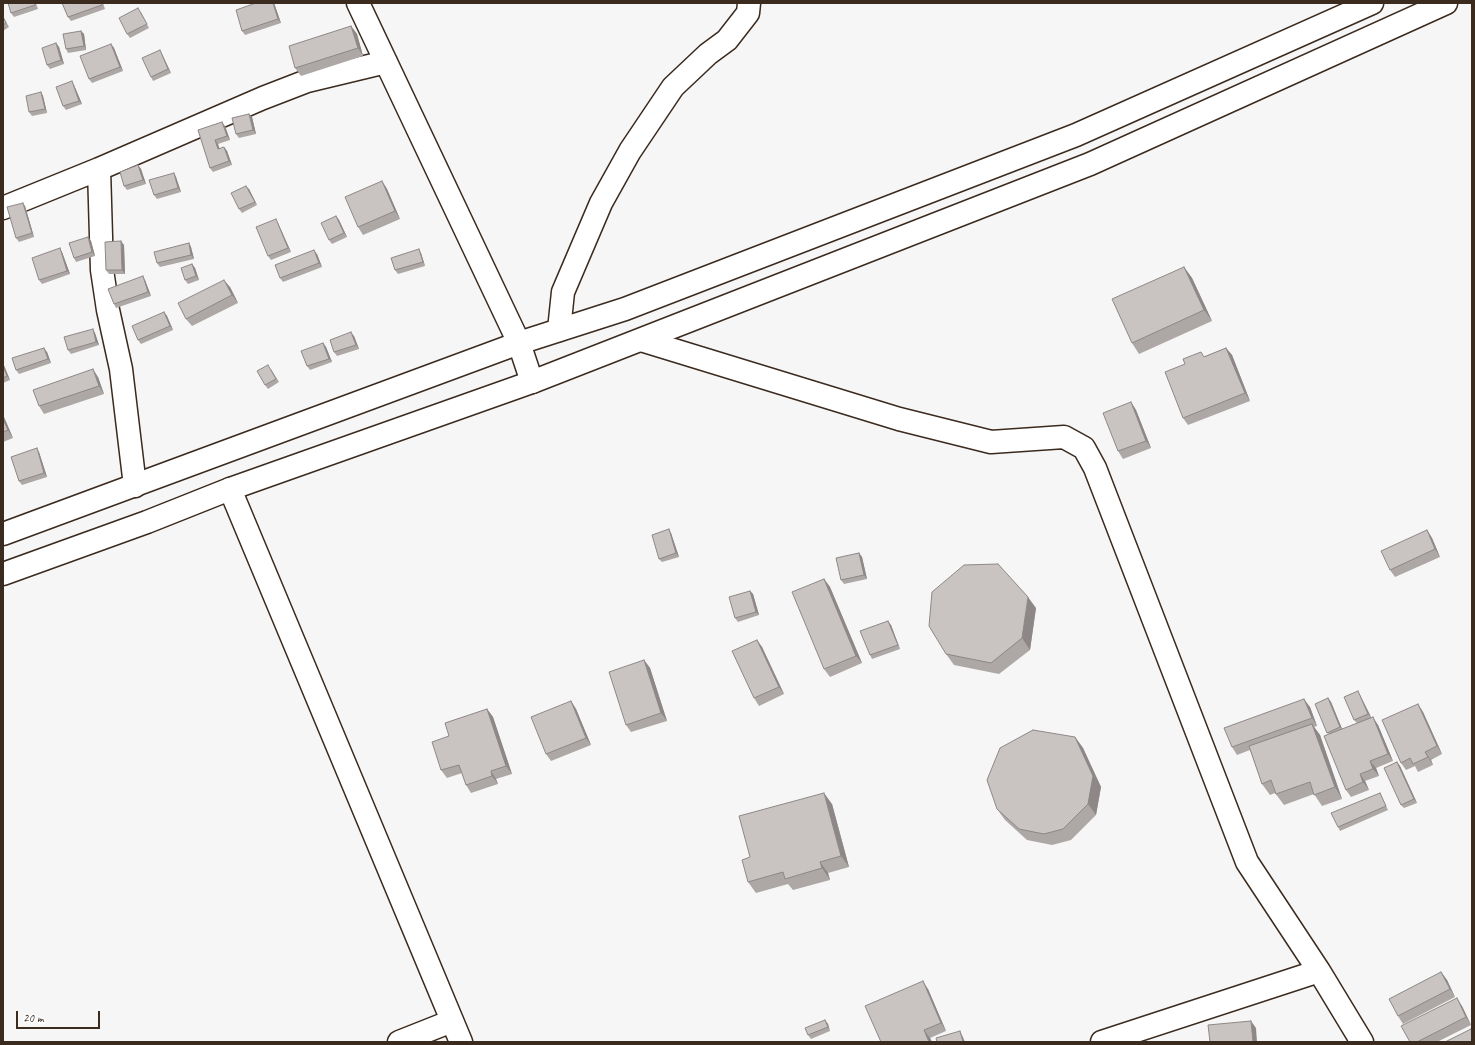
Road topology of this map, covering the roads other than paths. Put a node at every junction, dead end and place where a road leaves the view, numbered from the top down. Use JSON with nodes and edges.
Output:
{"nodes":[{"id":1,"x":358,"y":3,"type":"edge"},
{"id":2,"x":748,"y":3,"type":"edge"},
{"id":3,"x":1372,"y":3,"type":"edge"},
{"id":4,"x":1446,"y":3,"type":"edge"},
{"id":5,"x":386,"y":62,"type":"junction"},
{"id":6,"x":99,"y":169,"type":"junction"},
{"id":7,"x":3,"y":208,"type":"edge"},
{"id":8,"x":559,"y":330,"type":"junction"},
{"id":9,"x":641,"y":340,"type":"junction"},
{"id":10,"x":519,"y":343,"type":"junction"},
{"id":11,"x":532,"y":382,"type":"junction"},
{"id":12,"x":134,"y":486,"type":"junction"},
{"id":13,"x":230,"y":489,"type":"junction"},
{"id":14,"x":3,"y":534,"type":"edge"},
{"id":15,"x":3,"y":574,"type":"edge"},
{"id":16,"x":1319,"y":971,"type":"junction"},
{"id":17,"x":452,"y":1021,"type":"junction"},
{"id":18,"x":399,"y":1042,"type":"edge"},
{"id":19,"x":461,"y":1042,"type":"edge"},
{"id":20,"x":1102,"y":1042,"type":"edge"},
{"id":21,"x":1362,"y":1042,"type":"edge"}],
"edges":[{"from":1,"to":5,"type":"street"},
{"from":2,"to":8,"type":"street"},
{"from":3,"to":8,"type":"street"},
{"from":4,"to":9,"type":"street"},
{"from":5,"to":6,"type":"street"},
{"from":5,"to":10,"type":"street"},
{"from":6,"to":7,"type":"street"},
{"from":6,"to":12,"type":"street"},
{"from":8,"to":10,"type":"street"},
{"from":9,"to":11,"type":"street"},
{"from":9,"to":16,"type":"street"},
{"from":10,"to":11,"type":"street"},
{"from":10,"to":12,"type":"street"},
{"from":11,"to":13,"type":"street"},
{"from":12,"to":14,"type":"street"},
{"from":13,"to":15,"type":"street"},
{"from":13,"to":17,"type":"street"},
{"from":16,"to":20,"type":"street"},
{"from":16,"to":21,"type":"street"},
{"from":17,"to":18,"type":"street"},
{"from":17,"to":19,"type":"street"}]}
